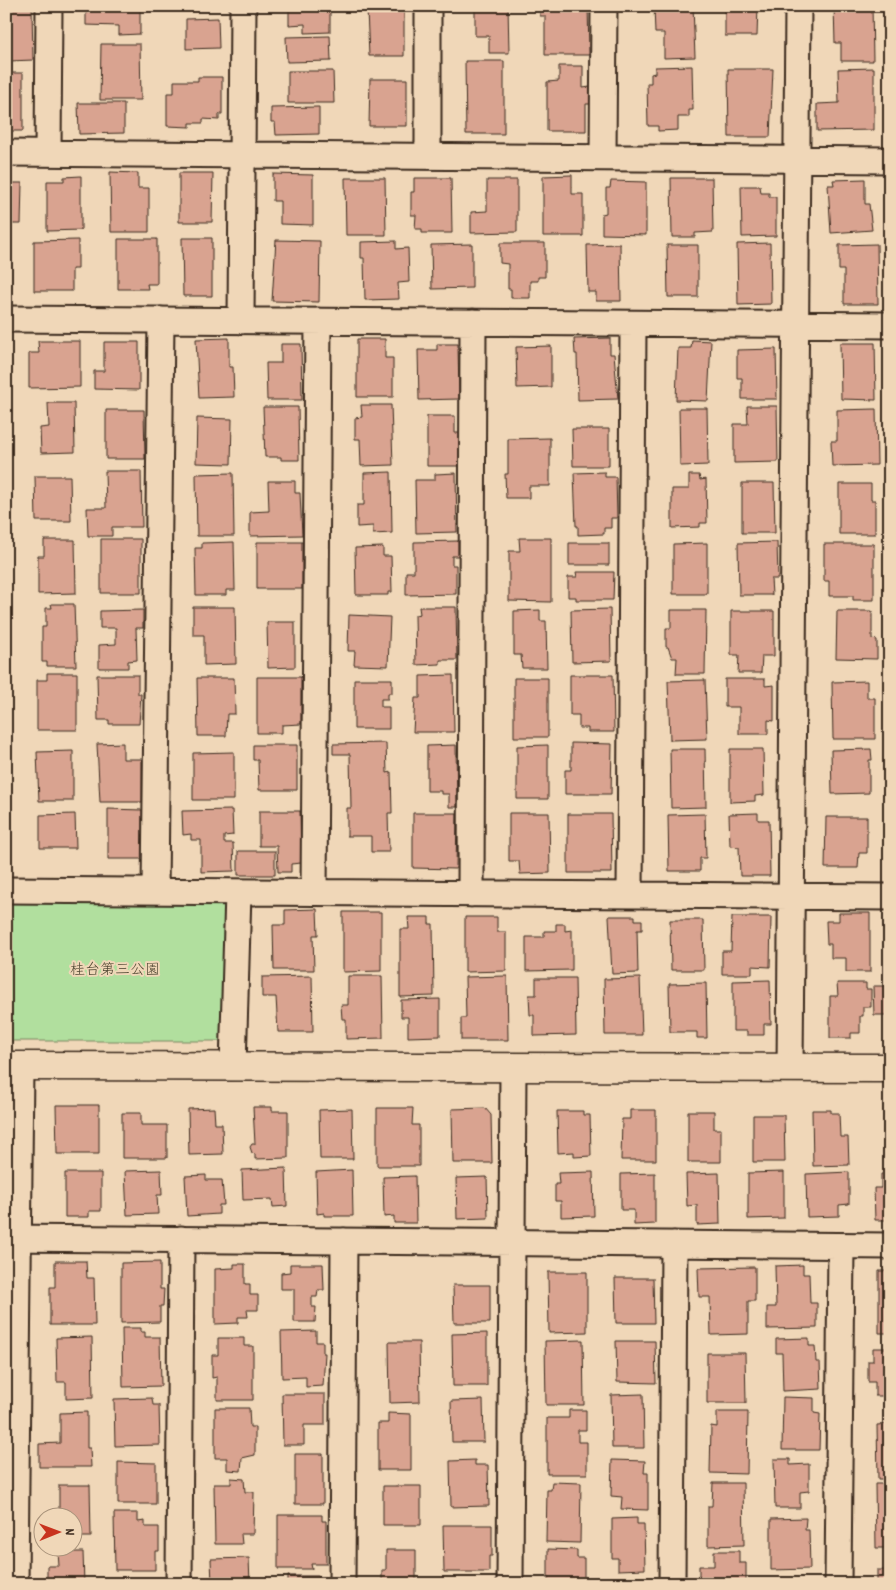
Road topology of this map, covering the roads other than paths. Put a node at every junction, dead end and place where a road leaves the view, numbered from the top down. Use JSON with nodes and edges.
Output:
{"nodes":[{"id":1,"x":49,"y":6,"type":"edge"},
{"id":2,"x":243,"y":6,"type":"edge"},
{"id":3,"x":428,"y":6,"type":"edge"},
{"id":4,"x":604,"y":6,"type":"edge"},
{"id":5,"x":798,"y":6,"type":"edge"},
{"id":6,"x":6,"y":153,"type":"edge"},
{"id":7,"x":48,"y":153,"type":"junction"},
{"id":8,"x":241,"y":155,"type":"junction"},
{"id":9,"x":428,"y":156,"type":"junction"},
{"id":10,"x":603,"y":157,"type":"junction"},
{"id":11,"x":796,"y":159,"type":"junction"},
{"id":12,"x":890,"y":160,"type":"edge"},
{"id":13,"x":6,"y":319,"type":"edge"},
{"id":14,"x":161,"y":320,"type":"junction"},
{"id":15,"x":241,"y":321,"type":"junction"},
{"id":16,"x":318,"y":321,"type":"junction"},
{"id":17,"x":472,"y":322,"type":"junction"},
{"id":18,"x":633,"y":324,"type":"junction"},
{"id":19,"x":795,"y":324,"type":"junction"},
{"id":20,"x":890,"y":325,"type":"edge"},
{"id":21,"x":6,"y":890,"type":"edge"},
{"id":22,"x":155,"y":891,"type":"junction"},
{"id":23,"x":238,"y":892,"type":"junction"},
{"id":24,"x":314,"y":892,"type":"junction"},
{"id":25,"x":471,"y":894,"type":"junction"},
{"id":26,"x":630,"y":895,"type":"junction"},
{"id":27,"x":791,"y":896,"type":"junction"},
{"id":28,"x":890,"y":897,"type":"edge"},
{"id":29,"x":13,"y":1066,"type":"edge"},
{"id":30,"x":233,"y":1067,"type":"junction"},
{"id":31,"x":513,"y":1068,"type":"junction"},
{"id":32,"x":790,"y":1068,"type":"junction"},
{"id":33,"x":890,"y":1068,"type":"edge"},
{"id":34,"x":13,"y":1238,"type":"edge"},
{"id":35,"x":181,"y":1240,"type":"junction"},
{"id":36,"x":344,"y":1241,"type":"junction"},
{"id":37,"x":512,"y":1243,"type":"junction"},
{"id":38,"x":674,"y":1244,"type":"junction"},
{"id":39,"x":840,"y":1246,"type":"junction"},
{"id":40,"x":890,"y":1246,"type":"edge"},
{"id":41,"x":16,"y":1584,"type":"edge"},
{"id":42,"x":179,"y":1584,"type":"edge"},
{"id":43,"x":342,"y":1584,"type":"edge"},
{"id":44,"x":510,"y":1584,"type":"edge"},
{"id":45,"x":672,"y":1584,"type":"edge"},
{"id":46,"x":838,"y":1584,"type":"edge"}],
"edges":[{"from":1,"to":7,"type":"street"},
{"from":2,"to":8,"type":"street"},
{"from":3,"to":9,"type":"street"},
{"from":4,"to":10,"type":"street"},
{"from":5,"to":11,"type":"street"},
{"from":6,"to":7,"type":"street"},
{"from":7,"to":8,"type":"street"},
{"from":8,"to":9,"type":"street"},
{"from":8,"to":15,"type":"street"},
{"from":9,"to":10,"type":"street"},
{"from":10,"to":11,"type":"street"},
{"from":11,"to":12,"type":"street"},
{"from":11,"to":19,"type":"street"},
{"from":13,"to":14,"type":"street"},
{"from":14,"to":15,"type":"street"},
{"from":14,"to":22,"type":"street"},
{"from":15,"to":16,"type":"street"},
{"from":16,"to":17,"type":"street"},
{"from":16,"to":24,"type":"street"},
{"from":17,"to":18,"type":"street"},
{"from":17,"to":25,"type":"street"},
{"from":18,"to":19,"type":"street"},
{"from":18,"to":26,"type":"street"},
{"from":19,"to":20,"type":"street"},
{"from":19,"to":27,"type":"street"},
{"from":21,"to":22,"type":"street"},
{"from":22,"to":23,"type":"street"},
{"from":23,"to":24,"type":"street"},
{"from":23,"to":30,"type":"street"},
{"from":24,"to":25,"type":"street"},
{"from":25,"to":26,"type":"street"},
{"from":26,"to":27,"type":"street"},
{"from":27,"to":28,"type":"street"},
{"from":27,"to":32,"type":"street"},
{"from":29,"to":30,"type":"street"},
{"from":29,"to":34,"type":"street"},
{"from":30,"to":31,"type":"street"},
{"from":31,"to":32,"type":"street"},
{"from":31,"to":37,"type":"street"},
{"from":32,"to":33,"type":"street"},
{"from":34,"to":35,"type":"street"},
{"from":34,"to":41,"type":"street"},
{"from":35,"to":36,"type":"street"},
{"from":35,"to":42,"type":"street"},
{"from":36,"to":37,"type":"street"},
{"from":36,"to":43,"type":"street"},
{"from":37,"to":38,"type":"street"},
{"from":37,"to":44,"type":"street"},
{"from":38,"to":39,"type":"street"},
{"from":38,"to":45,"type":"street"},
{"from":39,"to":40,"type":"street"},
{"from":39,"to":46,"type":"street"}]}
